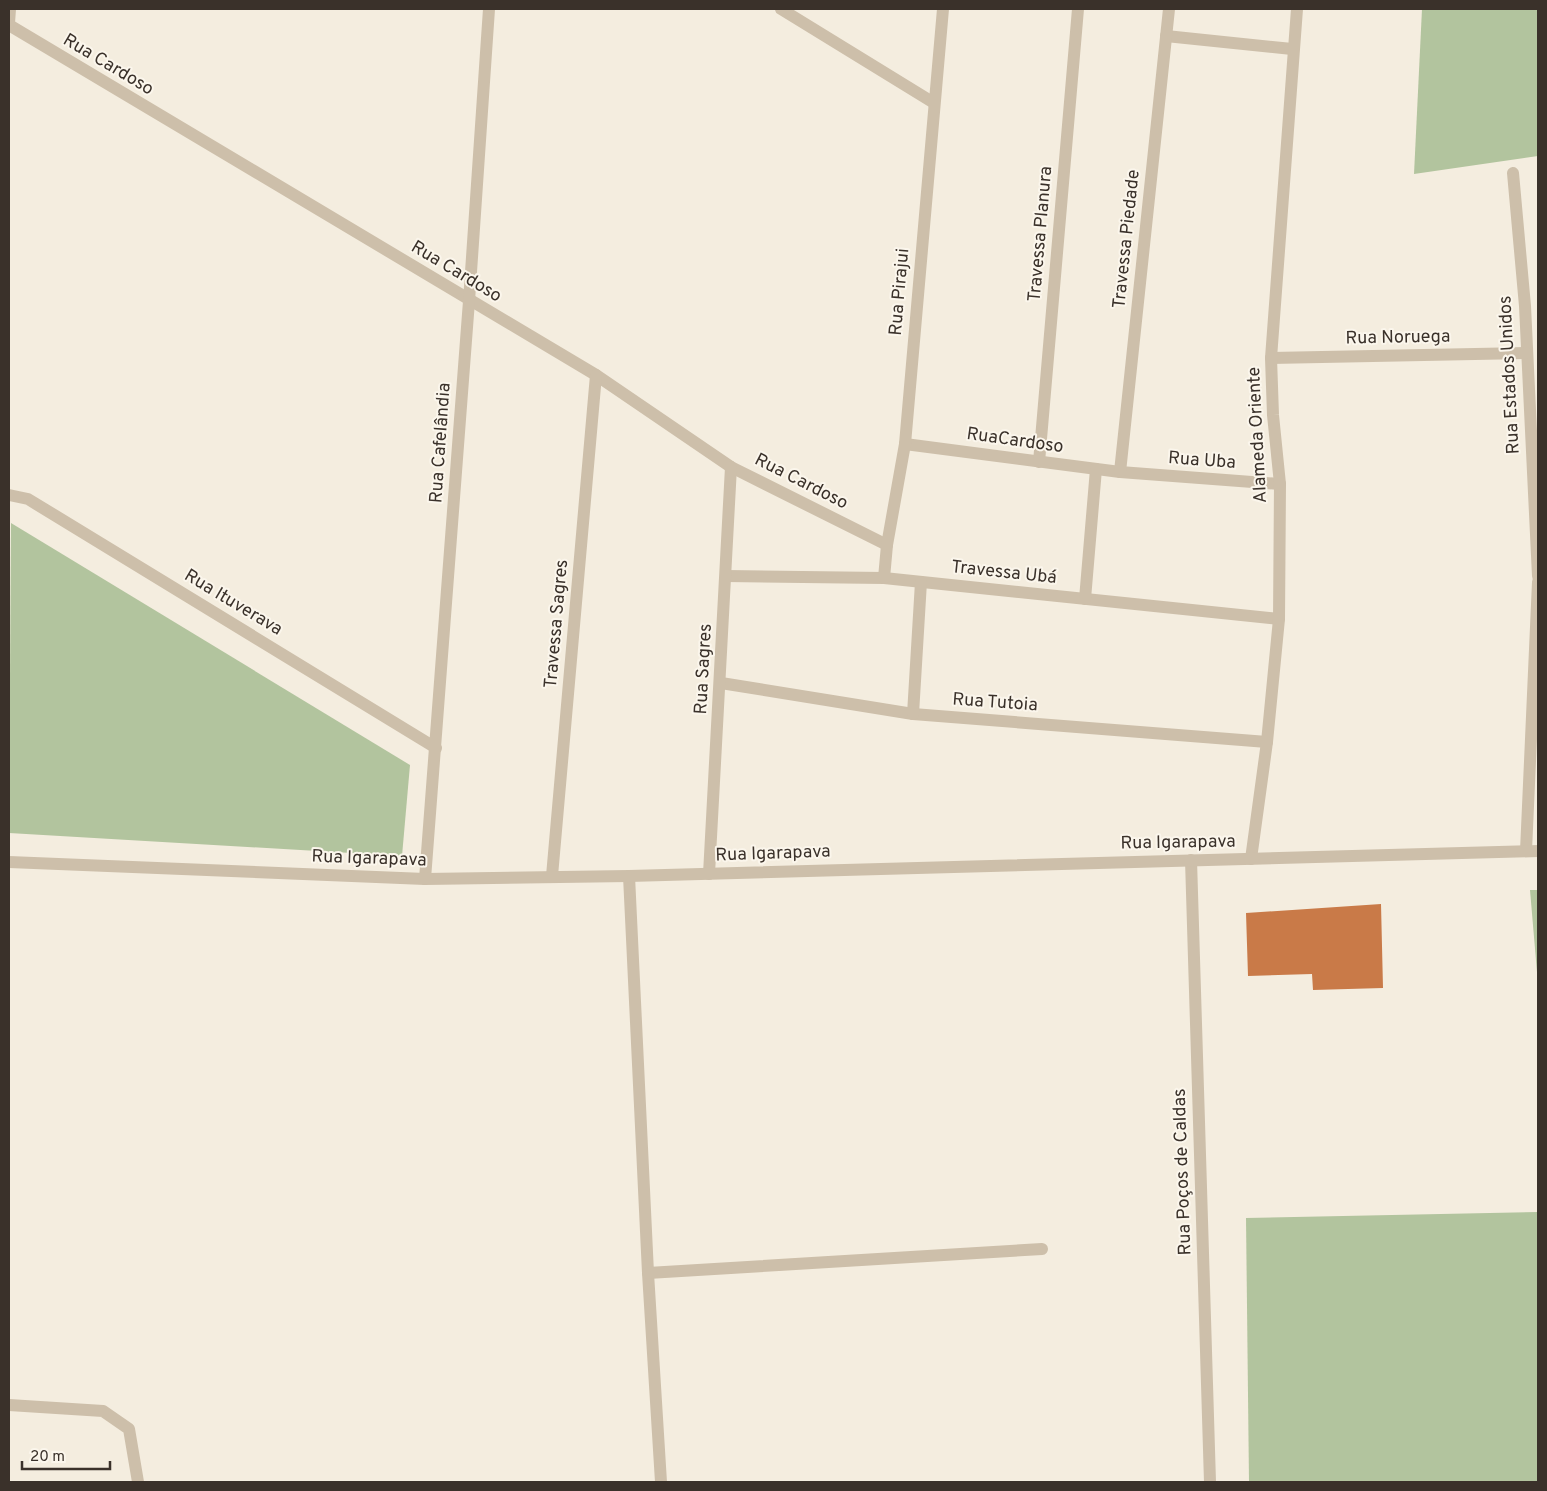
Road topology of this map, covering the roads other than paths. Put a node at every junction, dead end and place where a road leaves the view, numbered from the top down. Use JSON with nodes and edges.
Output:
{"nodes":[{"id":1,"x":10,"y":9,"type":"edge"},
{"id":2,"x":489,"y":9,"type":"edge"},
{"id":3,"x":781,"y":9,"type":"edge"},
{"id":4,"x":943,"y":9,"type":"edge"},
{"id":5,"x":1078,"y":9,"type":"edge"},
{"id":6,"x":1169,"y":9,"type":"edge"},
{"id":7,"x":1297,"y":9,"type":"edge"},
{"id":8,"x":9,"y":24,"type":"edge"},
{"id":9,"x":1166,"y":36,"type":"junction"},
{"id":10,"x":1292,"y":49,"type":"junction"},
{"id":11,"x":934,"y":103,"type":"junction"},
{"id":12,"x":1513,"y":173,"type":"dead end"},
{"id":13,"x":469,"y":301,"type":"junction"},
{"id":14,"x":1538,"y":305,"type":"edge"},
{"id":15,"x":1525,"y":306,"type":"junction"},
{"id":16,"x":1526,"y":353,"type":"junction"},
{"id":17,"x":1271,"y":358,"type":"junction"},
{"id":18,"x":596,"y":375,"type":"junction"},
{"id":19,"x":905,"y":444,"type":"junction"},
{"id":20,"x":1039,"y":462,"type":"junction"},
{"id":21,"x":731,"y":467,"type":"junction"},
{"id":22,"x":1096,"y":469,"type":"junction"},
{"id":23,"x":1120,"y":472,"type":"junction"},
{"id":24,"x":1280,"y":484,"type":"junction"},
{"id":25,"x":9,"y":494,"type":"edge"},
{"id":26,"x":887,"y":545,"type":"junction"},
{"id":27,"x":726,"y":576,"type":"junction"},
{"id":28,"x":1538,"y":576,"type":"edge"},
{"id":29,"x":884,"y":578,"type":"junction"},
{"id":30,"x":922,"y":582,"type":"junction"},
{"id":31,"x":1538,"y":582,"type":"edge"},
{"id":32,"x":1085,"y":599,"type":"junction"},
{"id":33,"x":1278,"y":620,"type":"junction"},
{"id":34,"x":721,"y":683,"type":"junction"},
{"id":35,"x":913,"y":714,"type":"junction"},
{"id":36,"x":1267,"y":742,"type":"junction"},
{"id":37,"x":436,"y":748,"type":"junction"},
{"id":38,"x":1532,"y":851,"type":"edge"},
{"id":39,"x":1250,"y":859,"type":"junction"},
{"id":40,"x":1191,"y":860,"type":"junction"},
{"id":41,"x":9,"y":862,"type":"edge"},
{"id":42,"x":709,"y":874,"type":"junction"},
{"id":43,"x":552,"y":876,"type":"junction"},
{"id":44,"x":629,"y":876,"type":"junction"},
{"id":45,"x":425,"y":880,"type":"junction"},
{"id":46,"x":1042,"y":1249,"type":"dead end"},
{"id":47,"x":648,"y":1273,"type":"junction"},
{"id":48,"x":9,"y":1405,"type":"edge"},
{"id":49,"x":138,"y":1482,"type":"edge"},
{"id":50,"x":661,"y":1482,"type":"edge"},
{"id":51,"x":1210,"y":1482,"type":"edge"}],
"edges":[{"from":1,"to":8,"type":"street"},
{"from":2,"to":13,"type":"street","name":"Rua Cafelândia"},
{"from":3,"to":11,"type":"street"},
{"from":4,"to":11,"type":"street","name":"Rua Pirajui"},
{"from":5,"to":20,"type":"street","name":"Travessa Planura"},
{"from":6,"to":9,"type":"street","name":"Travessa Piedade"},
{"from":7,"to":10,"type":"street","name":"Alameda Oriente"},
{"from":8,"to":13,"type":"street","name":"Rua Cardoso"},
{"from":9,"to":10,"type":"street"},
{"from":9,"to":23,"type":"street","name":"Travessa Piedade"},
{"from":10,"to":17,"type":"street","name":"Alameda Oriente"},
{"from":11,"to":19,"type":"street","name":"Rua Pirajui"},
{"from":12,"to":15,"type":"street","name":"Rua Estados Unidos"},
{"from":13,"to":18,"type":"street","name":"Rua Cardoso"},
{"from":13,"to":37,"type":"street","name":"Rua Cafelândia"},
{"from":14,"to":15,"type":"street"},
{"from":15,"to":16,"type":"street","name":"Rua Estados Unidos"},
{"from":16,"to":17,"type":"street","name":"Rua Noruega"},
{"from":16,"to":28,"type":"street","name":"Rua Estados Unidos"},
{"from":17,"to":24,"type":"street","name":"Alameda Oriente"},
{"from":18,"to":21,"type":"street","name":"Rua Cardoso"},
{"from":18,"to":43,"type":"street","name":"Travessa Sagres"},
{"from":19,"to":20,"type":"street","name":"RuaCardoso"},
{"from":19,"to":26,"type":"street","name":"Rua Pirajui"},
{"from":20,"to":22,"type":"street","name":"RuaCardoso"},
{"from":21,"to":26,"type":"street","name":"Rua Cardoso"},
{"from":21,"to":27,"type":"street","name":"Rua Sagres"},
{"from":22,"to":23,"type":"street","name":"RuaCardoso"},
{"from":22,"to":32,"type":"street"},
{"from":23,"to":24,"type":"street","name":"Rua Uba"},
{"from":24,"to":33,"type":"street","name":"Alameda Oriente"},
{"from":25,"to":37,"type":"street","name":"Rua Ituverava"},
{"from":26,"to":29,"type":"street","name":"Rua Pirajui"},
{"from":27,"to":29,"type":"street","name":"Travessa Ubá"},
{"from":27,"to":34,"type":"street","name":"Rua Sagres"},
{"from":29,"to":30,"type":"street","name":"Travessa Ubá"},
{"from":30,"to":32,"type":"street","name":"Travessa Ubá"},
{"from":30,"to":35,"type":"street"},
{"from":31,"to":38,"type":"street"},
{"from":32,"to":33,"type":"street","name":"Travessa Ubá"},
{"from":33,"to":36,"type":"street","name":"Alameda Oriente"},
{"from":34,"to":35,"type":"street","name":"Rua Tutoia"},
{"from":34,"to":42,"type":"street","name":"Rua Sagres"},
{"from":35,"to":36,"type":"street","name":"Rua Tutoia"},
{"from":36,"to":39,"type":"street","name":"Alameda Oriente"},
{"from":37,"to":45,"type":"street","name":"Rua Cafelândia"},
{"from":38,"to":39,"type":"street","name":"Rua Igarapava"},
{"from":39,"to":40,"type":"street","name":"Rua Igarapava"},
{"from":40,"to":42,"type":"street","name":"Rua Igarapava"},
{"from":40,"to":51,"type":"street","name":"Rua Poços de Caldas"},
{"from":41,"to":45,"type":"street","name":"Rua Igarapava"},
{"from":42,"to":44,"type":"street","name":"Rua Igarapava"},
{"from":43,"to":44,"type":"street","name":"Rua Igarapava"},
{"from":43,"to":45,"type":"street","name":"Rua Igarapava"},
{"from":44,"to":47,"type":"street"},
{"from":46,"to":47,"type":"street"},
{"from":47,"to":50,"type":"street"},
{"from":48,"to":49,"type":"street"}]}
